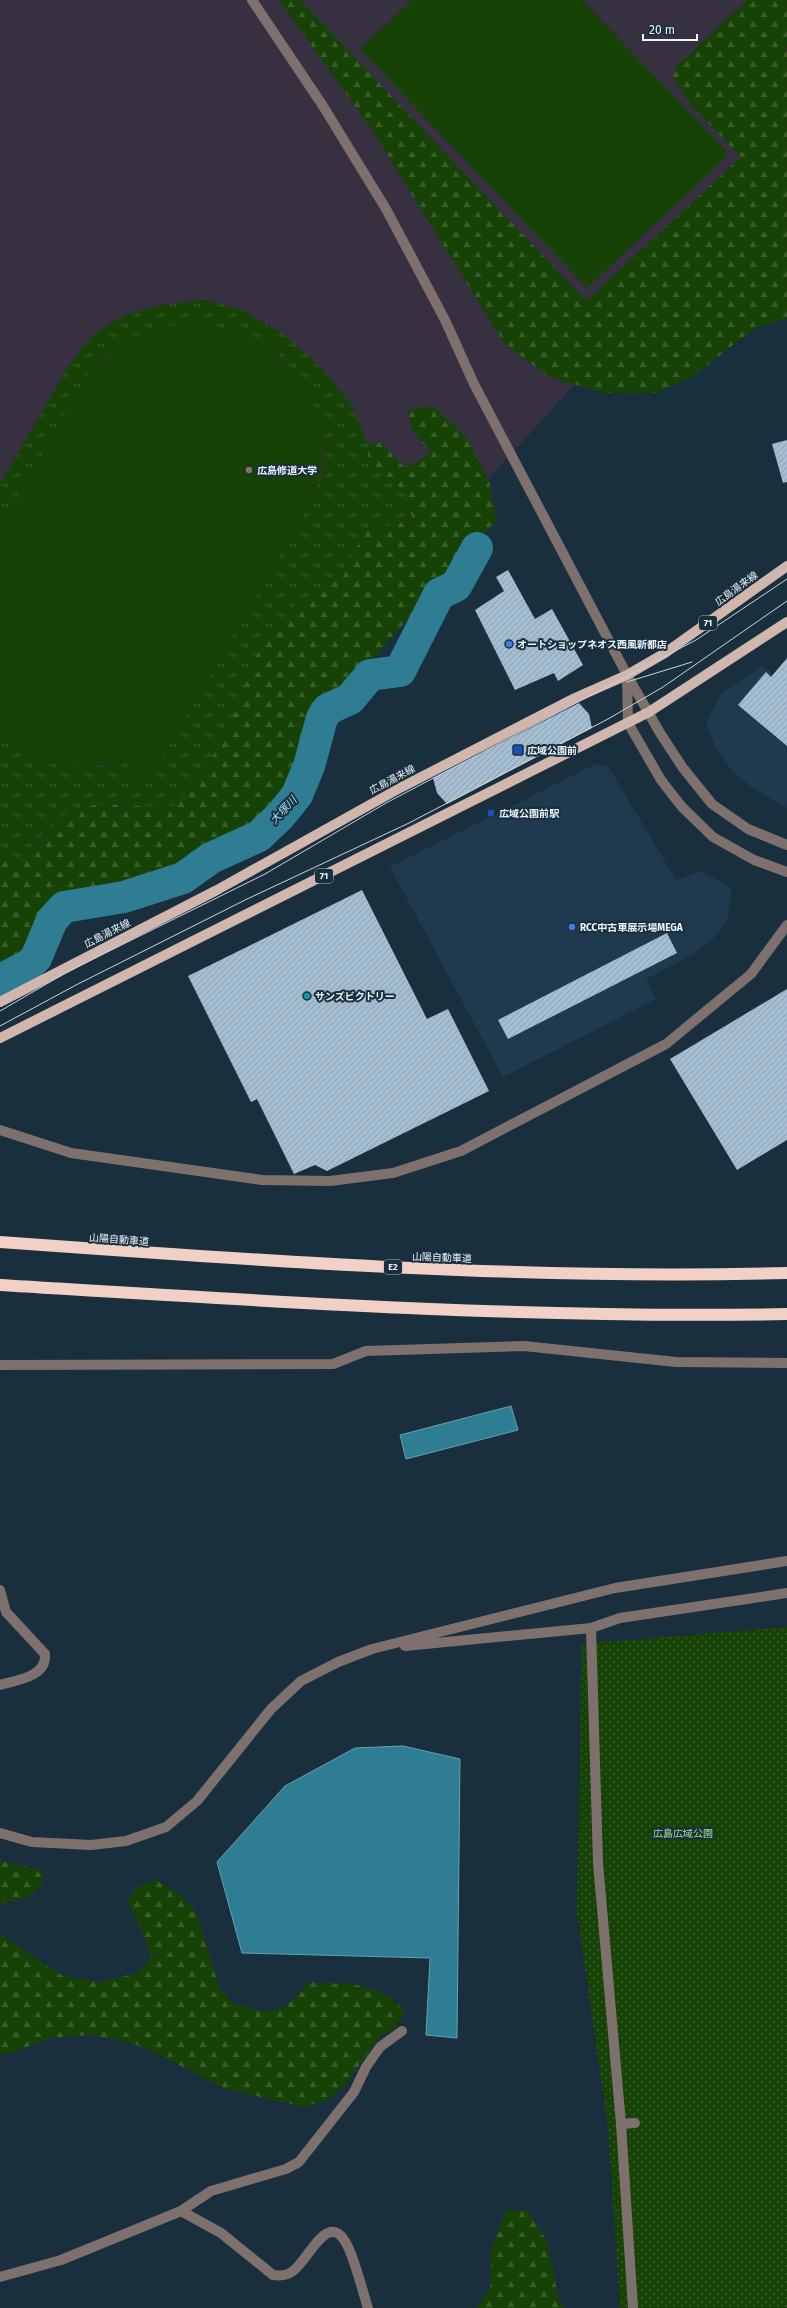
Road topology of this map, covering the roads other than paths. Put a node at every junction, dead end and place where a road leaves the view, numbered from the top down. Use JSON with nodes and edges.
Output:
{"nodes":[{"id":1,"x":252,"y":0,"type":"edge"},
{"id":2,"x":787,"y":566,"type":"edge"},
{"id":3,"x":787,"y":622,"type":"edge"},
{"id":4,"x":627,"y":675,"type":"junction"},
{"id":5,"x":649,"y":712,"type":"junction"},
{"id":6,"x":628,"y":722,"type":"junction"},
{"id":7,"x":787,"y":845,"type":"edge"},
{"id":8,"x":787,"y":872,"type":"edge"},
{"id":9,"x":787,"y":925,"type":"edge"},
{"id":10,"x":0,"y":1002,"type":"edge"},
{"id":11,"x":0,"y":1038,"type":"edge"},
{"id":12,"x":0,"y":1130,"type":"edge"},
{"id":13,"x":0,"y":1242,"type":"edge"},
{"id":14,"x":787,"y":1273,"type":"edge"},
{"id":15,"x":0,"y":1285,"type":"edge"},
{"id":16,"x":787,"y":1314,"type":"edge"},
{"id":17,"x":787,"y":1363,"type":"edge"},
{"id":18,"x":0,"y":1365,"type":"edge"},
{"id":19,"x":787,"y":1562,"type":"edge"},
{"id":20,"x":0,"y":1590,"type":"edge"},
{"id":21,"x":787,"y":1592,"type":"edge"},
{"id":22,"x":591,"y":1628,"type":"junction"},
{"id":23,"x":372,"y":1649,"type":"junction"},
{"id":24,"x":0,"y":1685,"type":"edge"},
{"id":25,"x":0,"y":1833,"type":"edge"},
{"id":26,"x":402,"y":2031,"type":"dead end"},
{"id":27,"x":622,"y":2124,"type":"junction"},
{"id":28,"x":635,"y":2124,"type":"dead end"},
{"id":29,"x":181,"y":2211,"type":"junction"},
{"id":30,"x":0,"y":2277,"type":"edge"},
{"id":31,"x":368,"y":2308,"type":"edge"},
{"id":32,"x":633,"y":2308,"type":"edge"}],
"edges":[{"from":1,"to":4,"type":"street"},
{"from":2,"to":4,"type":"main road","name":"広島湯来線","number":"71"},
{"from":3,"to":5,"type":"main road","number":"71"},
{"from":4,"to":5,"type":"street"},
{"from":4,"to":6,"type":"street"},
{"from":4,"to":10,"type":"main road","name":"広島湯来線","number":"71"},
{"from":5,"to":6,"type":"main road","number":"71"},
{"from":5,"to":7,"type":"street"},
{"from":6,"to":8,"type":"street"},
{"from":6,"to":11,"type":"main road","number":"71"},
{"from":9,"to":12,"type":"street"},
{"from":13,"to":14,"type":"highway","name":"山陽自動車道","number":"E2"},
{"from":15,"to":16,"type":"highway"},
{"from":17,"to":18,"type":"street"},
{"from":19,"to":23,"type":"street"},
{"from":20,"to":24,"type":"street"},
{"from":21,"to":22,"type":"street"},
{"from":22,"to":23,"type":"street"},
{"from":22,"to":27,"type":"street"},
{"from":23,"to":25,"type":"street"},
{"from":26,"to":29,"type":"street"},
{"from":27,"to":28,"type":"street"},
{"from":27,"to":32,"type":"street"},
{"from":29,"to":30,"type":"street"},
{"from":29,"to":31,"type":"street"}]}
